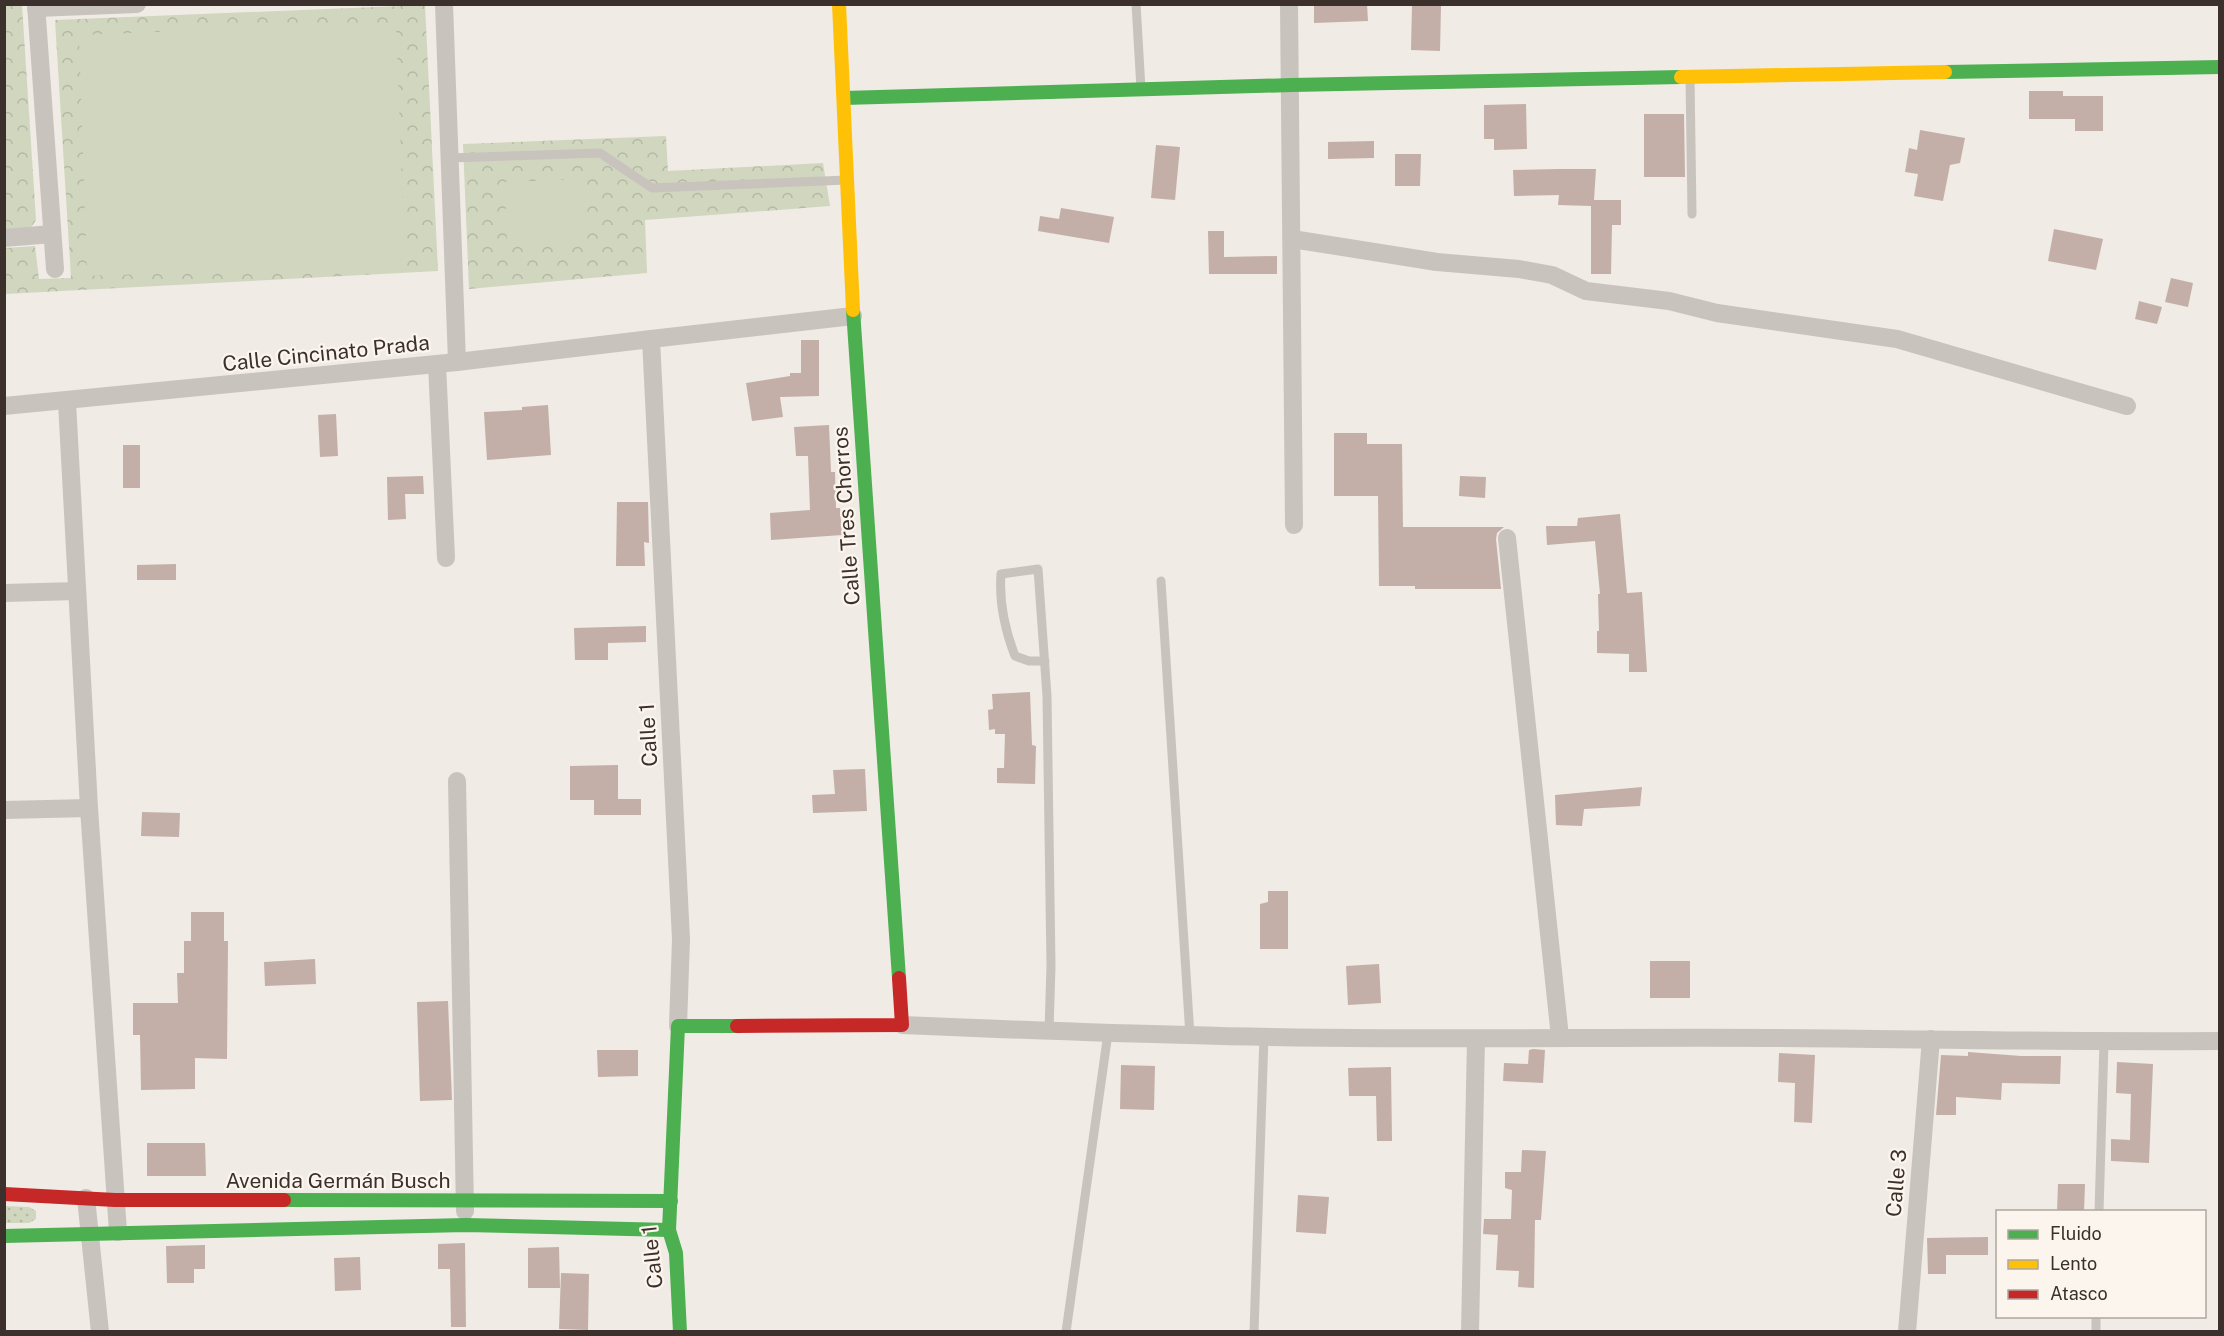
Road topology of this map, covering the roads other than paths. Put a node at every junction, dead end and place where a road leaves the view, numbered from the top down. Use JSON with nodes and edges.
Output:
{"nodes":[{"id":1,"x":137,"y":4,"type":"edge"},
{"id":2,"x":444,"y":4,"type":"edge"},
{"id":3,"x":839,"y":4,"type":"edge"},
{"id":4,"x":1136,"y":4,"type":"edge"},
{"id":5,"x":1290,"y":4,"type":"edge"},
{"id":6,"x":36,"y":6,"type":"edge"},
{"id":7,"x":2220,"y":67,"type":"edge"},
{"id":8,"x":1690,"y":78,"type":"junction"},
{"id":9,"x":1292,"y":85,"type":"junction"},
{"id":10,"x":1141,"y":89,"type":"junction"},
{"id":11,"x":844,"y":98,"type":"junction"},
{"id":12,"x":449,"y":158,"type":"junction"},
{"id":13,"x":847,"y":179,"type":"junction"},
{"id":14,"x":1692,"y":214,"type":"dead end"},
{"id":15,"x":52,"y":234,"type":"junction"},
{"id":16,"x":4,"y":238,"type":"edge"},
{"id":17,"x":1292,"y":239,"type":"junction"},
{"id":18,"x":55,"y":268,"type":"dead end"},
{"id":19,"x":853,"y":316,"type":"junction"},
{"id":20,"x":651,"y":339,"type":"junction"},
{"id":21,"x":457,"y":362,"type":"junction"},
{"id":22,"x":437,"y":364,"type":"junction"},
{"id":23,"x":67,"y":402,"type":"junction"},
{"id":24,"x":4,"y":406,"type":"edge"},
{"id":25,"x":2127,"y":406,"type":"dead end"},
{"id":26,"x":1294,"y":525,"type":"dead end"},
{"id":27,"x":1507,"y":538,"type":"dead end"},
{"id":28,"x":446,"y":558,"type":"dead end"},
{"id":29,"x":1161,"y":581,"type":"dead end"},
{"id":30,"x":77,"y":591,"type":"junction"},
{"id":31,"x":4,"y":593,"type":"edge"},
{"id":32,"x":1045,"y":661,"type":"junction"},
{"id":33,"x":457,"y":781,"type":"dead end"},
{"id":34,"x":89,"y":808,"type":"junction"},
{"id":35,"x":4,"y":810,"type":"edge"},
{"id":36,"x":902,"y":1025,"type":"junction"},
{"id":37,"x":678,"y":1026,"type":"junction"},
{"id":38,"x":1049,"y":1030,"type":"junction"},
{"id":39,"x":1108,"y":1032,"type":"junction"},
{"id":40,"x":1190,"y":1035,"type":"junction"},
{"id":41,"x":1263,"y":1036,"type":"junction"},
{"id":42,"x":1560,"y":1037,"type":"junction"},
{"id":43,"x":1476,"y":1039,"type":"junction"},
{"id":44,"x":1930,"y":1039,"type":"junction"},
{"id":45,"x":2220,"y":1041,"type":"edge"},
{"id":46,"x":2104,"y":1042,"type":"junction"},
{"id":47,"x":4,"y":1194,"type":"edge"},
{"id":48,"x":86,"y":1198,"type":"junction"},
{"id":49,"x":115,"y":1200,"type":"junction"},
{"id":50,"x":464,"y":1201,"type":"junction"},
{"id":51,"x":671,"y":1201,"type":"junction"},
{"id":52,"x":2099,"y":1210,"type":"edge"},
{"id":53,"x":466,"y":1225,"type":"junction"},
{"id":54,"x":669,"y":1230,"type":"junction"},
{"id":55,"x":118,"y":1232,"type":"junction"},
{"id":56,"x":91,"y":1233,"type":"junction"},
{"id":57,"x":4,"y":1236,"type":"edge"},
{"id":58,"x":100,"y":1332,"type":"edge"},
{"id":59,"x":680,"y":1332,"type":"edge"},
{"id":60,"x":1066,"y":1332,"type":"edge"},
{"id":61,"x":1254,"y":1332,"type":"edge"},
{"id":62,"x":1470,"y":1332,"type":"edge"},
{"id":63,"x":1907,"y":1332,"type":"edge"}],
"edges":[{"from":1,"to":6,"type":"street"},
{"from":2,"to":12,"type":"street"},
{"from":3,"to":11,"type":"main road","name":"Calle Tres Chorros"},
{"from":4,"to":10,"type":"lane"},
{"from":5,"to":9,"type":"street"},
{"from":6,"to":15,"type":"street"},
{"from":7,"to":8,"type":"main road"},
{"from":8,"to":9,"type":"main road"},
{"from":8,"to":14,"type":"lane"},
{"from":9,"to":10,"type":"main road"},
{"from":9,"to":17,"type":"street"},
{"from":10,"to":11,"type":"main road"},
{"from":11,"to":13,"type":"main road","name":"Calle Tres Chorros"},
{"from":12,"to":13,"type":"lane"},
{"from":12,"to":21,"type":"street"},
{"from":13,"to":19,"type":"main road","name":"Calle Tres Chorros"},
{"from":15,"to":16,"type":"street"},
{"from":15,"to":18,"type":"street"},
{"from":17,"to":25,"type":"street"},
{"from":17,"to":26,"type":"street"},
{"from":19,"to":20,"type":"street"},
{"from":19,"to":36,"type":"main road","name":"Calle Tres Chorros"},
{"from":20,"to":21,"type":"street","name":"Calle Cincinato Prada"},
{"from":20,"to":37,"type":"street","name":"Calle 1"},
{"from":21,"to":22,"type":"street","name":"Calle Cincinato Prada"},
{"from":22,"to":23,"type":"street","name":"Calle Cincinato Prada"},
{"from":22,"to":28,"type":"street"},
{"from":23,"to":24,"type":"street","name":"Calle Cincinato Prada"},
{"from":23,"to":30,"type":"street"},
{"from":27,"to":42,"type":"street"},
{"from":29,"to":40,"type":"lane"},
{"from":30,"to":31,"type":"street"},
{"from":30,"to":34,"type":"street"},
{"from":32,"to":32,"type":"lane"},
{"from":32,"to":38,"type":"lane"},
{"from":33,"to":50,"type":"street"},
{"from":34,"to":35,"type":"street"},
{"from":34,"to":49,"type":"street"},
{"from":36,"to":37,"type":"main road"},
{"from":36,"to":38,"type":"street"},
{"from":37,"to":51,"type":"main road","name":"Calle 1"},
{"from":38,"to":39,"type":"street"},
{"from":39,"to":40,"type":"street"},
{"from":39,"to":60,"type":"lane"},
{"from":40,"to":41,"type":"street"},
{"from":41,"to":43,"type":"street"},
{"from":41,"to":61,"type":"lane"},
{"from":42,"to":43,"type":"street"},
{"from":42,"to":44,"type":"street"},
{"from":43,"to":62,"type":"street"},
{"from":44,"to":46,"type":"street"},
{"from":44,"to":63,"type":"street","name":"Calle 3"},
{"from":45,"to":46,"type":"street"},
{"from":46,"to":52,"type":"lane"},
{"from":47,"to":48,"type":"main road","name":"Avenida Germán Busch"},
{"from":48,"to":49,"type":"main road","name":"Avenida Germán Busch"},
{"from":48,"to":56,"type":"street"},
{"from":49,"to":50,"type":"main road","name":"Avenida Germán Busch"},
{"from":49,"to":55,"type":"street"},
{"from":50,"to":51,"type":"main road","name":"Avenida Germán Busch"},
{"from":50,"to":53,"type":"street"},
{"from":51,"to":54,"type":"main road","name":"Calle 1"},
{"from":53,"to":54,"type":"main road"},
{"from":53,"to":55,"type":"main road"},
{"from":54,"to":59,"type":"main road","name":"Calle 1"},
{"from":55,"to":56,"type":"main road"},
{"from":56,"to":57,"type":"main road"},
{"from":56,"to":58,"type":"street"}]}
